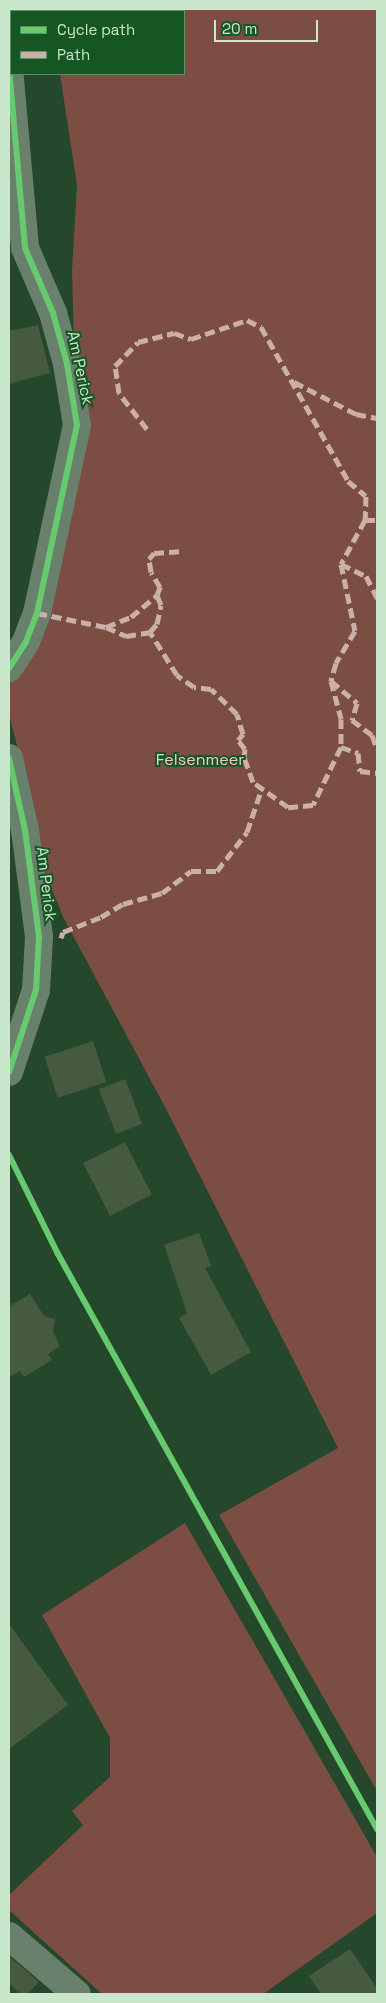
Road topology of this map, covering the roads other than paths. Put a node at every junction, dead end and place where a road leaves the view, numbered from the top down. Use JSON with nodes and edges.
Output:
{"nodes":[{"id":1,"x":9,"y":68,"type":"edge"},
{"id":2,"x":9,"y":668,"type":"edge"},
{"id":3,"x":9,"y":758,"type":"edge"},
{"id":4,"x":9,"y":1072,"type":"edge"},
{"id":5,"x":9,"y":1936,"type":"edge"},
{"id":6,"x":77,"y":1994,"type":"edge"}],
"edges":[{"from":1,"to":2,"type":"street","name":"Am Perick"},
{"from":3,"to":4,"type":"street","name":"Am Perick"},
{"from":5,"to":6,"type":"street"}]}
